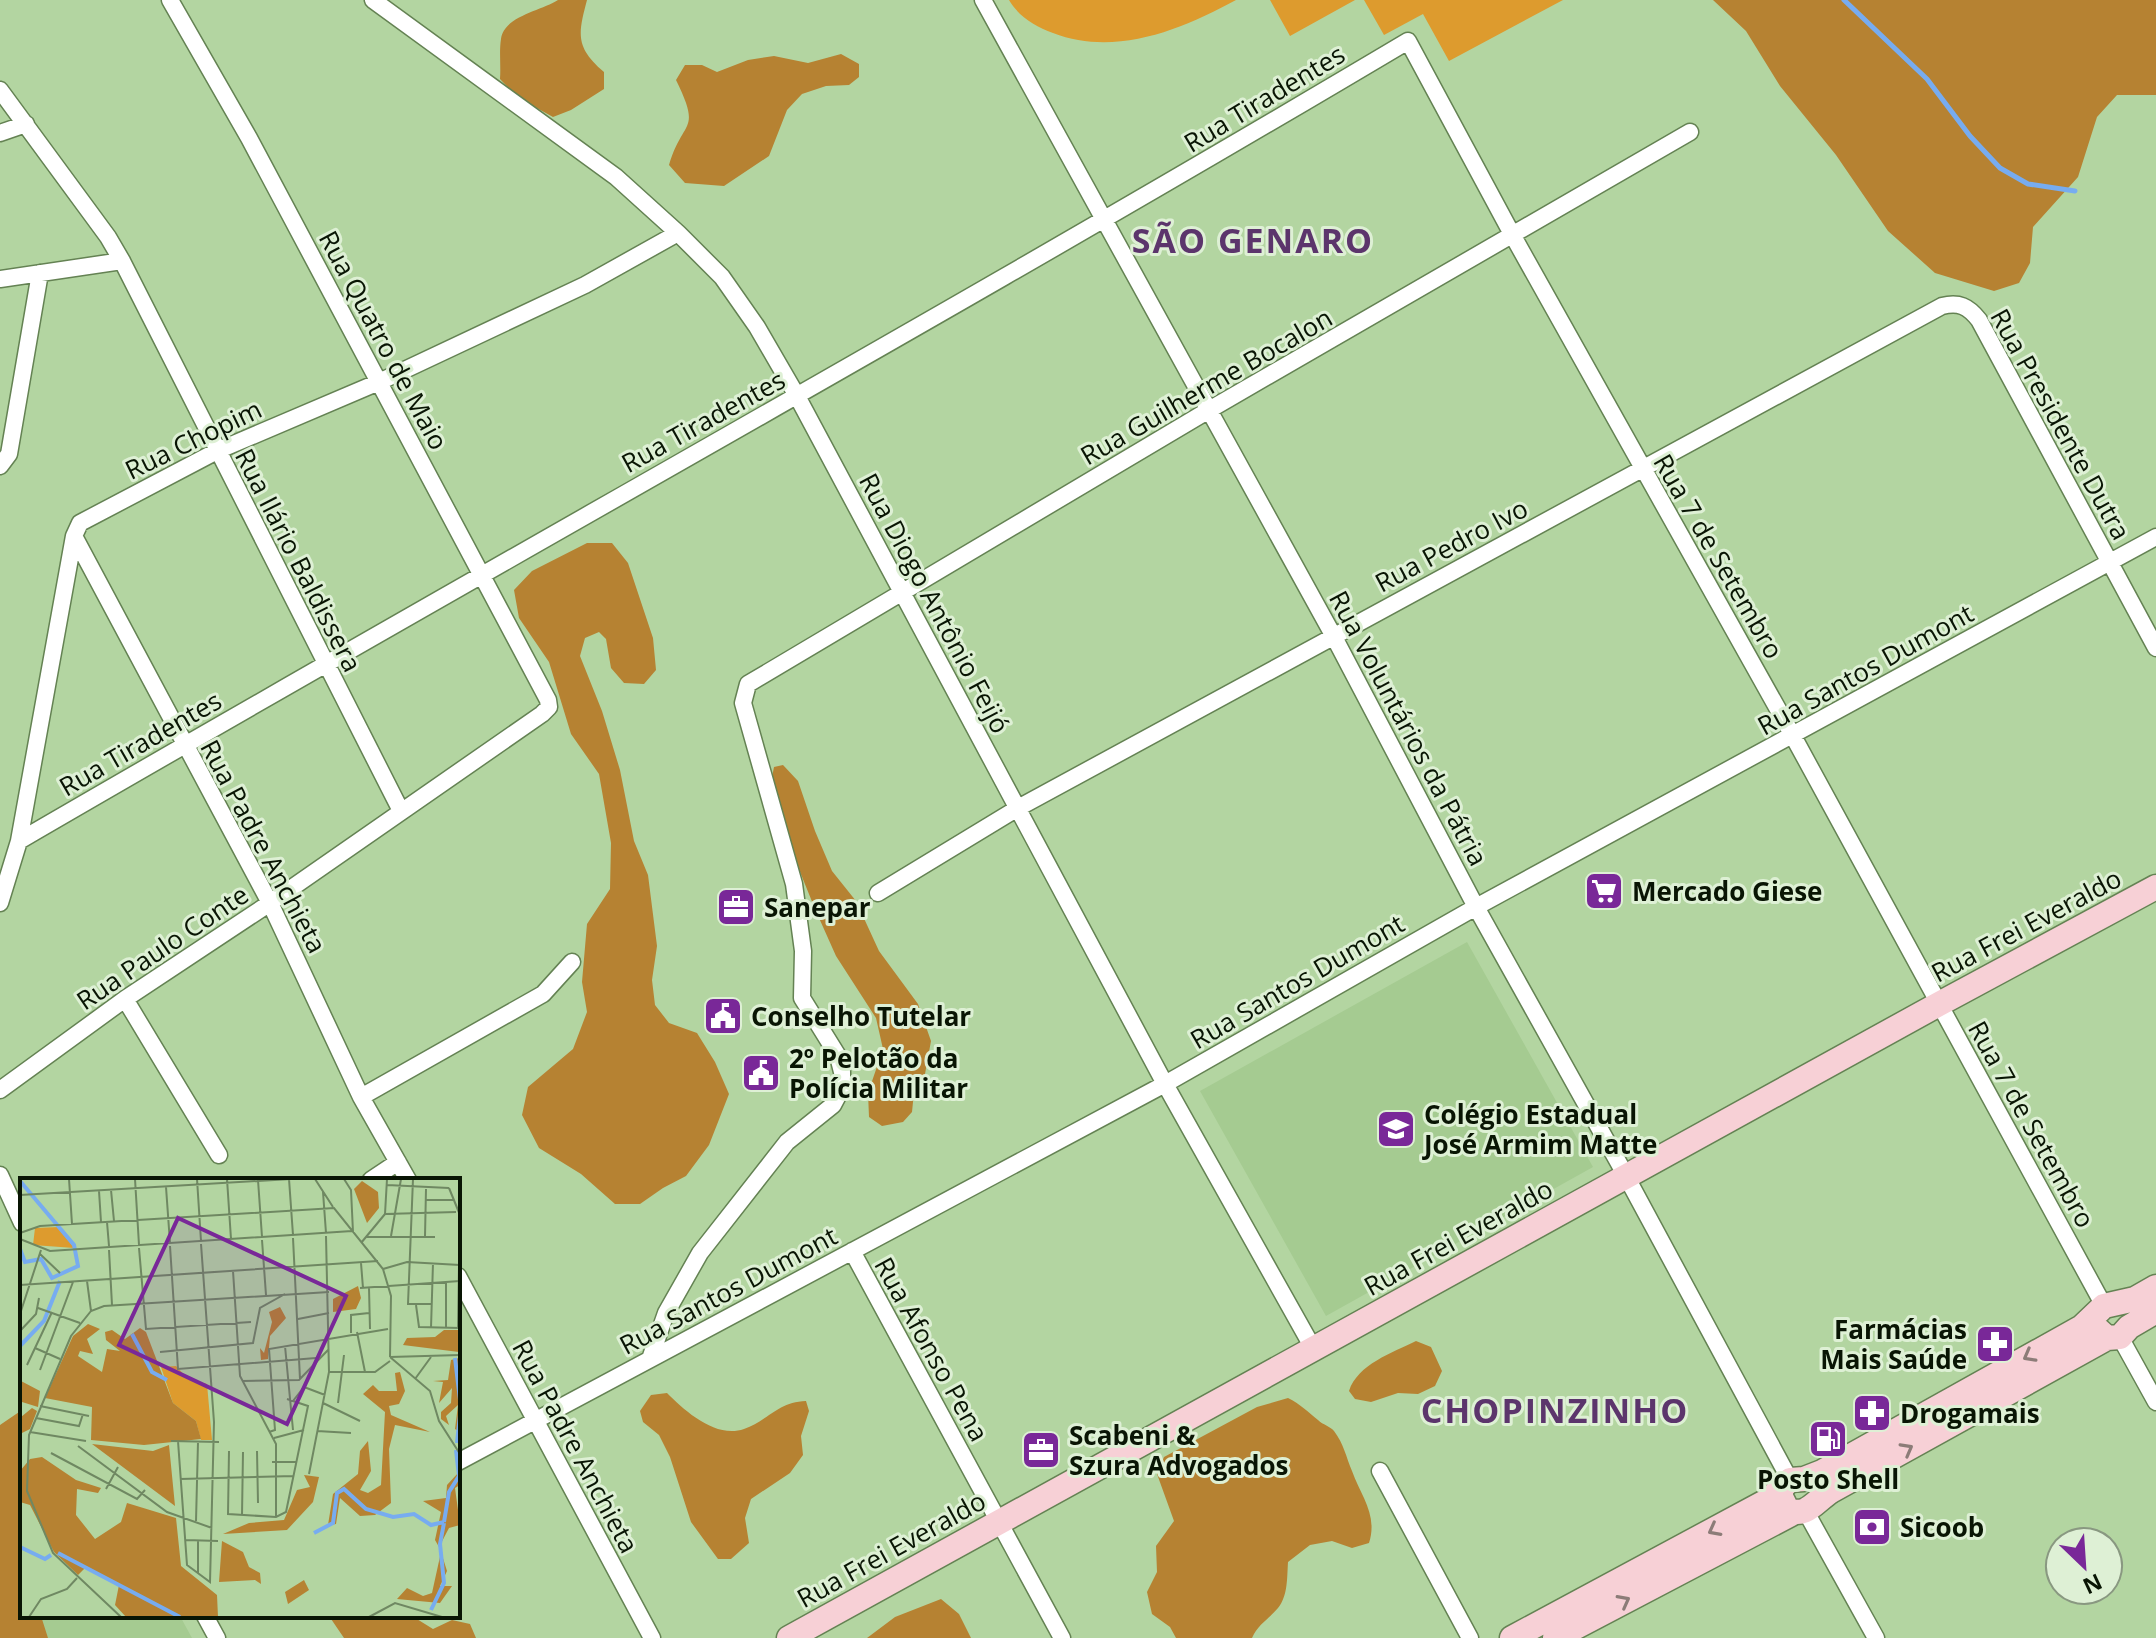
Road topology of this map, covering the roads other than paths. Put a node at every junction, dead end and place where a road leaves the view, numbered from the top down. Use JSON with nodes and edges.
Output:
{"nodes":[{"id":1,"x":170,"y":0,"type":"edge"},
{"id":2,"x":373,"y":0,"type":"edge"},
{"id":3,"x":983,"y":0,"type":"edge"},
{"id":4,"x":1408,"y":41,"type":"joint"},
{"id":5,"x":0,"y":90,"type":"edge"},
{"id":6,"x":26,"y":124,"type":"junction"},
{"id":7,"x":1690,"y":132,"type":"dead end"},
{"id":8,"x":0,"y":133,"type":"edge"},
{"id":9,"x":1105,"y":220,"type":"junction"},
{"id":10,"x":678,"y":233,"type":"junction"},
{"id":11,"x":1513,"y":236,"type":"junction"},
{"id":12,"x":122,"y":261,"type":"junction"},
{"id":13,"x":40,"y":273,"type":"junction"},
{"id":14,"x":0,"y":279,"type":"edge"},
{"id":15,"x":1969,"y":308,"type":"joint"},
{"id":16,"x":379,"y":382,"type":"junction"},
{"id":17,"x":797,"y":396,"type":"junction"},
{"id":18,"x":1209,"y":410,"type":"junction"},
{"id":19,"x":217,"y":451,"type":"junction"},
{"id":20,"x":0,"y":466,"type":"edge"},
{"id":21,"x":1642,"y":470,"type":"junction"},
{"id":22,"x":74,"y":536,"type":"junction"},
{"id":23,"x":2156,"y":537,"type":"edge"},
{"id":24,"x":2110,"y":562,"type":"junction"},
{"id":25,"x":482,"y":573,"type":"junction"},
{"id":26,"x":903,"y":594,"type":"junction"},
{"id":27,"x":1333,"y":635,"type":"junction"},
{"id":28,"x":2156,"y":648,"type":"edge"},
{"id":29,"x":325,"y":664,"type":"junction"},
{"id":30,"x":549,"y":707,"type":"joint"},
{"id":31,"x":1793,"y":736,"type":"junction"},
{"id":32,"x":183,"y":745,"type":"junction"},
{"id":33,"x":1018,"y":808,"type":"junction"},
{"id":34,"x":401,"y":811,"type":"junction"},
{"id":35,"x":19,"y":841,"type":"junction"},
{"id":36,"x":2156,"y":887,"type":"edge"},
{"id":37,"x":878,"y":893,"type":"dead end"},
{"id":38,"x":0,"y":903,"type":"edge"},
{"id":39,"x":270,"y":903,"type":"junction"},
{"id":40,"x":1476,"y":907,"type":"junction"},
{"id":41,"x":572,"y":962,"type":"dead end"},
{"id":42,"x":125,"y":999,"type":"junction"},
{"id":43,"x":1939,"y":1004,"type":"junction"},
{"id":44,"x":1165,"y":1084,"type":"junction"},
{"id":45,"x":0,"y":1090,"type":"edge"},
{"id":46,"x":361,"y":1097,"type":"junction"},
{"id":47,"x":219,"y":1155,"type":"dead end"},
{"id":48,"x":398,"y":1162,"type":"junction"},
{"id":49,"x":0,"y":1175,"type":"edge"},
{"id":50,"x":1626,"y":1176,"type":"junction"},
{"id":51,"x":374,"y":1178,"type":"edge"},
{"id":52,"x":407,"y":1178,"type":"edge"},
{"id":53,"x":20,"y":1219,"type":"edge"},
{"id":54,"x":852,"y":1251,"type":"junction"},
{"id":55,"x":460,"y":1280,"type":"edge"},
{"id":56,"x":2156,"y":1287,"type":"edge"},
{"id":57,"x":2106,"y":1309,"type":"junction"},
{"id":58,"x":2156,"y":1311,"type":"edge"},
{"id":59,"x":2119,"y":1334,"type":"junction"},
{"id":60,"x":1313,"y":1348,"type":"junction"},
{"id":61,"x":650,"y":1359,"type":"junction"},
{"id":62,"x":2156,"y":1402,"type":"edge"},
{"id":63,"x":534,"y":1421,"type":"junction"},
{"id":64,"x":460,"y":1461,"type":"edge"},
{"id":65,"x":1380,"y":1471,"type":"dead end"},
{"id":66,"x":1792,"y":1483,"type":"junction"},
{"id":67,"x":1805,"y":1509,"type":"junction"},
{"id":68,"x":999,"y":1521,"type":"junction"},
{"id":69,"x":206,"y":1618,"type":"edge"},
{"id":70,"x":217,"y":1638,"type":"edge"},
{"id":71,"x":652,"y":1638,"type":"edge"},
{"id":72,"x":789,"y":1638,"type":"edge"},
{"id":73,"x":1062,"y":1638,"type":"edge"},
{"id":74,"x":1470,"y":1638,"type":"edge"},
{"id":75,"x":1512,"y":1638,"type":"edge"},
{"id":76,"x":1555,"y":1638,"type":"edge"},
{"id":77,"x":1876,"y":1638,"type":"edge"}],
"edges":[{"from":1,"to":16,"type":"street","name":"Rua Quatro de Maio"},
{"from":2,"to":10,"type":"street","name":"Rua Diogo Antônio Feijó"},
{"from":3,"to":9,"type":"street","name":"Rua Voluntários da Pátria"},
{"from":4,"to":9,"type":"street","name":"Rua Tiradentes"},
{"from":4,"to":11,"type":"street","name":"Rua 7 de Setembro"},
{"from":5,"to":6,"type":"street","name":"Rua Ilário Baldissera"},
{"from":6,"to":8,"type":"street"},
{"from":6,"to":12,"type":"street","name":"Rua Ilário Baldissera"},
{"from":7,"to":11,"type":"street","name":"Rua Guilherme Bocalon"},
{"from":9,"to":17,"type":"street","name":"Rua Tiradentes"},
{"from":9,"to":18,"type":"street","name":"Rua Voluntários da Pátria"},
{"from":10,"to":16,"type":"street","name":"Rua Chopim"},
{"from":10,"to":17,"type":"street","name":"Rua Diogo Antônio Feijó"},
{"from":11,"to":18,"type":"street","name":"Rua Guilherme Bocalon"},
{"from":11,"to":21,"type":"street","name":"Rua 7 de Setembro"},
{"from":12,"to":13,"type":"street"},
{"from":12,"to":19,"type":"street","name":"Rua Ilário Baldissera"},
{"from":13,"to":14,"type":"street"},
{"from":13,"to":20,"type":"street"},
{"from":15,"to":21,"type":"street","name":"Rua Pedro Ivo"},
{"from":15,"to":24,"type":"street","name":"Rua Presidente Dutra"},
{"from":16,"to":19,"type":"street","name":"Rua Chopim"},
{"from":16,"to":25,"type":"street","name":"Rua Quatro de Maio"},
{"from":17,"to":25,"type":"street","name":"Rua Tiradentes"},
{"from":17,"to":26,"type":"street","name":"Rua Diogo Antônio Feijó"},
{"from":18,"to":26,"type":"street","name":"Rua Guilherme Bocalon"},
{"from":18,"to":27,"type":"street","name":"Rua Voluntários da Pátria"},
{"from":19,"to":22,"type":"street","name":"Rua Chopim"},
{"from":19,"to":29,"type":"street","name":"Rua Ilário Baldissera"},
{"from":21,"to":27,"type":"street","name":"Rua Pedro Ivo"},
{"from":21,"to":31,"type":"street","name":"Rua 7 de Setembro"},
{"from":22,"to":32,"type":"street","name":"Rua Padre Anchieta"},
{"from":22,"to":35,"type":"street"},
{"from":23,"to":24,"type":"street","name":"Rua Santos Dumont"},
{"from":24,"to":28,"type":"street","name":"Rua Presidente Dutra"},
{"from":24,"to":31,"type":"street","name":"Rua Santos Dumont"},
{"from":25,"to":29,"type":"street","name":"Rua Tiradentes"},
{"from":25,"to":30,"type":"street","name":"Rua Quatro de Maio"},
{"from":26,"to":33,"type":"street","name":"Rua Diogo Antônio Feijó"},
{"from":26,"to":61,"type":"street","name":"Rua Guilherme Bocalon"},
{"from":27,"to":33,"type":"street","name":"Rua Pedro Ivo"},
{"from":27,"to":40,"type":"street","name":"Rua Voluntários da Pátria"},
{"from":29,"to":32,"type":"street","name":"Rua Tiradentes"},
{"from":29,"to":34,"type":"street","name":"Rua Ilário Baldissera"},
{"from":30,"to":34,"type":"street","name":"Rua Paulo Conte"},
{"from":31,"to":40,"type":"street","name":"Rua Santos Dumont"},
{"from":31,"to":43,"type":"street","name":"Rua 7 de Setembro"},
{"from":32,"to":35,"type":"street","name":"Rua Tiradentes"},
{"from":32,"to":39,"type":"street","name":"Rua Padre Anchieta"},
{"from":33,"to":37,"type":"street","name":"Rua Pedro Ivo"},
{"from":33,"to":44,"type":"street","name":"Rua Diogo Antônio Feijó"},
{"from":34,"to":39,"type":"street","name":"Rua Paulo Conte"},
{"from":35,"to":38,"type":"street"},
{"from":36,"to":43,"type":"street","name":"Rua Frei Everaldo"},
{"from":39,"to":42,"type":"street","name":"Rua Paulo Conte"},
{"from":39,"to":46,"type":"street","name":"Rua Padre Anchieta"},
{"from":40,"to":44,"type":"street","name":"Rua Santos Dumont"},
{"from":40,"to":50,"type":"street","name":"Rua Voluntários da Pátria"},
{"from":41,"to":46,"type":"street"},
{"from":42,"to":45,"type":"street","name":"Rua Paulo Conte"},
{"from":42,"to":47,"type":"street"},
{"from":43,"to":50,"type":"street","name":"Rua Frei Everaldo"},
{"from":43,"to":57,"type":"street","name":"Rua 7 de Setembro"},
{"from":44,"to":54,"type":"street","name":"Rua Santos Dumont"},
{"from":44,"to":60,"type":"street","name":"Rua Diogo Antônio Feijó"},
{"from":46,"to":48,"type":"street","name":"Rua Padre Anchieta"},
{"from":48,"to":51,"type":"street"},
{"from":48,"to":52,"type":"street","name":"Rua Padre Anchieta"},
{"from":49,"to":53,"type":"street"},
{"from":50,"to":60,"type":"street","name":"Rua Frei Everaldo"},
{"from":50,"to":66,"type":"street","name":"Rua Voluntários da Pátria"},
{"from":54,"to":61,"type":"street","name":"Rua Santos Dumont"},
{"from":54,"to":68,"type":"street","name":"Rua Afonso Pena"},
{"from":55,"to":63,"type":"street","name":"Rua Padre Anchieta"},
{"from":56,"to":57,"type":"street"},
{"from":57,"to":59,"type":"street"},
{"from":57,"to":66,"type":"street","one_way":true},
{"from":58,"to":59,"type":"street"},
{"from":59,"to":62,"type":"street"},
{"from":67,"to":59,"type":"street","one_way":true},
{"from":60,"to":68,"type":"street","name":"Rua Frei Everaldo"},
{"from":61,"to":63,"type":"street","name":"Rua Santos Dumont"},
{"from":63,"to":64,"type":"street","name":"Rua Santos Dumont"},
{"from":63,"to":71,"type":"street","name":"Rua Padre Anchieta"},
{"from":65,"to":74,"type":"street"},
{"from":66,"to":67,"type":"street"},
{"from":66,"to":75,"type":"street","one_way":true},
{"from":76,"to":67,"type":"street","one_way":true},
{"from":67,"to":77,"type":"street"},
{"from":68,"to":72,"type":"street","name":"Rua Frei Everaldo"},
{"from":68,"to":73,"type":"street","name":"Rua Afonso Pena"},
{"from":69,"to":70,"type":"street"}]}
